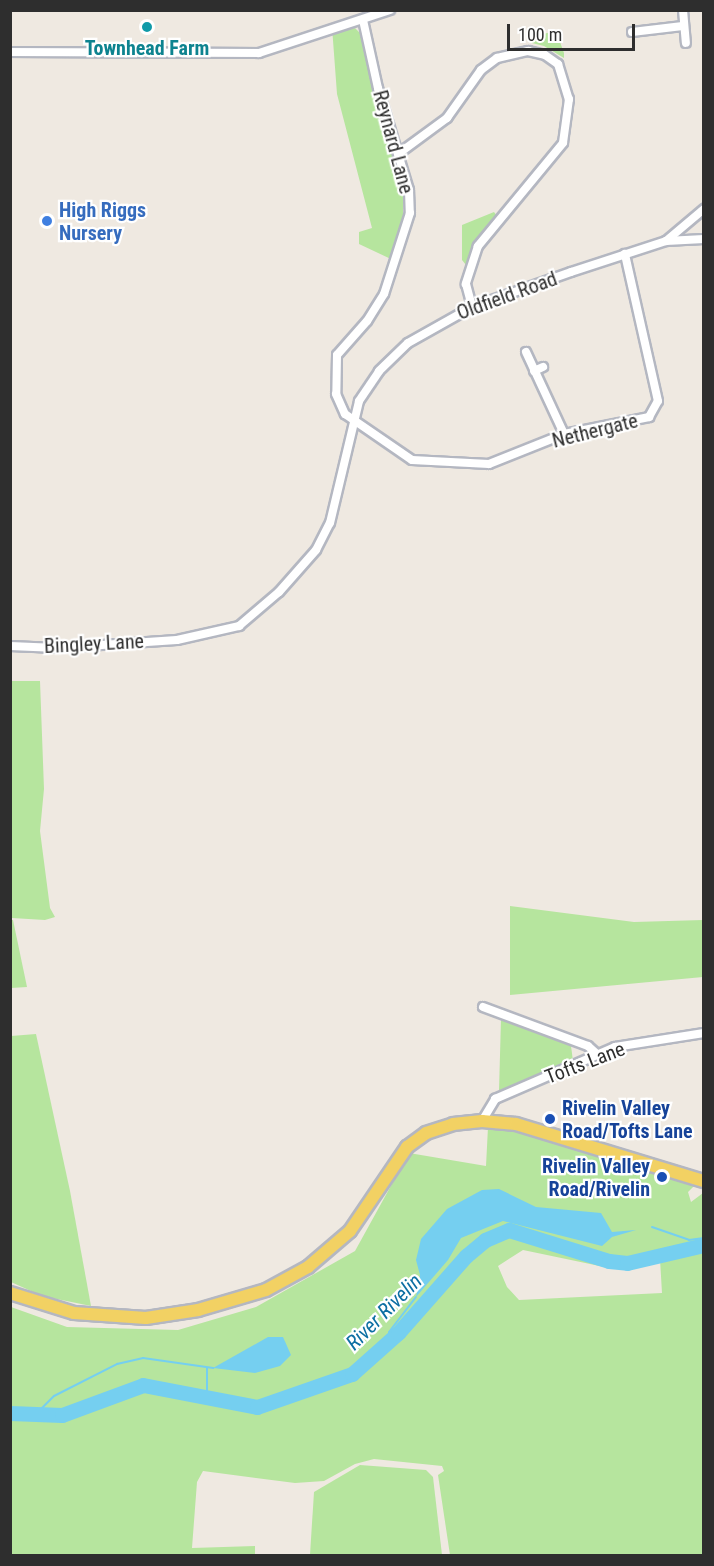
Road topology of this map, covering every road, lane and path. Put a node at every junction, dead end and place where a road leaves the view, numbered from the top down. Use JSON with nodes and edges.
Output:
{"nodes":[{"id":1,"x":390,"y":10,"type":"edge"},
{"id":2,"x":682,"y":10,"type":"edge"},
{"id":3,"x":363,"y":20,"type":"junction"},
{"id":4,"x":683,"y":26,"type":"junction"},
{"id":5,"x":632,"y":32,"type":"dead end"},
{"id":6,"x":686,"y":43,"type":"dead end"},
{"id":7,"x":10,"y":52,"type":"edge"},
{"id":8,"x":399,"y":154,"type":"junction"},
{"id":9,"x":704,"y":209,"type":"edge"},
{"id":10,"x":704,"y":239,"type":"edge"},
{"id":11,"x":666,"y":241,"type":"junction"},
{"id":12,"x":625,"y":254,"type":"junction"},
{"id":13,"x":472,"y":307,"type":"junction"},
{"id":14,"x":526,"y":352,"type":"dead end"},
{"id":15,"x":543,"y":368,"type":"dead end"},
{"id":16,"x":534,"y":371,"type":"junction"},
{"id":17,"x":352,"y":419,"type":"junction"},
{"id":18,"x":564,"y":434,"type":"junction"},
{"id":19,"x":177,"y":640,"type":"joint"},
{"id":20,"x":10,"y":646,"type":"edge"},
{"id":21,"x":483,"y":1007,"type":"dead end"},
{"id":22,"x":704,"y":1033,"type":"edge"},
{"id":23,"x":597,"y":1054,"type":"junction"},
{"id":24,"x":482,"y":1121,"type":"junction"},
{"id":25,"x":704,"y":1181,"type":"edge"},
{"id":26,"x":10,"y":1293,"type":"edge"}],
"edges":[{"from":1,"to":3,"type":"street"},
{"from":2,"to":4,"type":"street"},
{"from":3,"to":7,"type":"street"},
{"from":3,"to":8,"type":"street","name":"Reynard Lane"},
{"from":4,"to":5,"type":"street"},
{"from":4,"to":6,"type":"street"},
{"from":8,"to":13,"type":"street"},
{"from":8,"to":17,"type":"street","name":"Reynard Lane"},
{"from":9,"to":11,"type":"street"},
{"from":10,"to":11,"type":"street","name":"Oldfield Road"},
{"from":11,"to":12,"type":"street","name":"Oldfield Road"},
{"from":12,"to":13,"type":"street","name":"Oldfield Road"},
{"from":12,"to":18,"type":"street","name":"Nethergate"},
{"from":13,"to":17,"type":"street","name":"Oldfield Road"},
{"from":14,"to":16,"type":"street"},
{"from":15,"to":16,"type":"street"},
{"from":16,"to":18,"type":"street"},
{"from":17,"to":18,"type":"street","name":"Nethergate"},
{"from":17,"to":19,"type":"street","name":"Oldfield Road"},
{"from":19,"to":20,"type":"street","name":"Bingley Lane"},
{"from":21,"to":23,"type":"street"},
{"from":22,"to":23,"type":"street","name":"Tofts Lane"},
{"from":23,"to":24,"type":"street","name":"Tofts Lane"},
{"from":24,"to":25,"type":"main road"},
{"from":24,"to":26,"type":"main road"}]}
